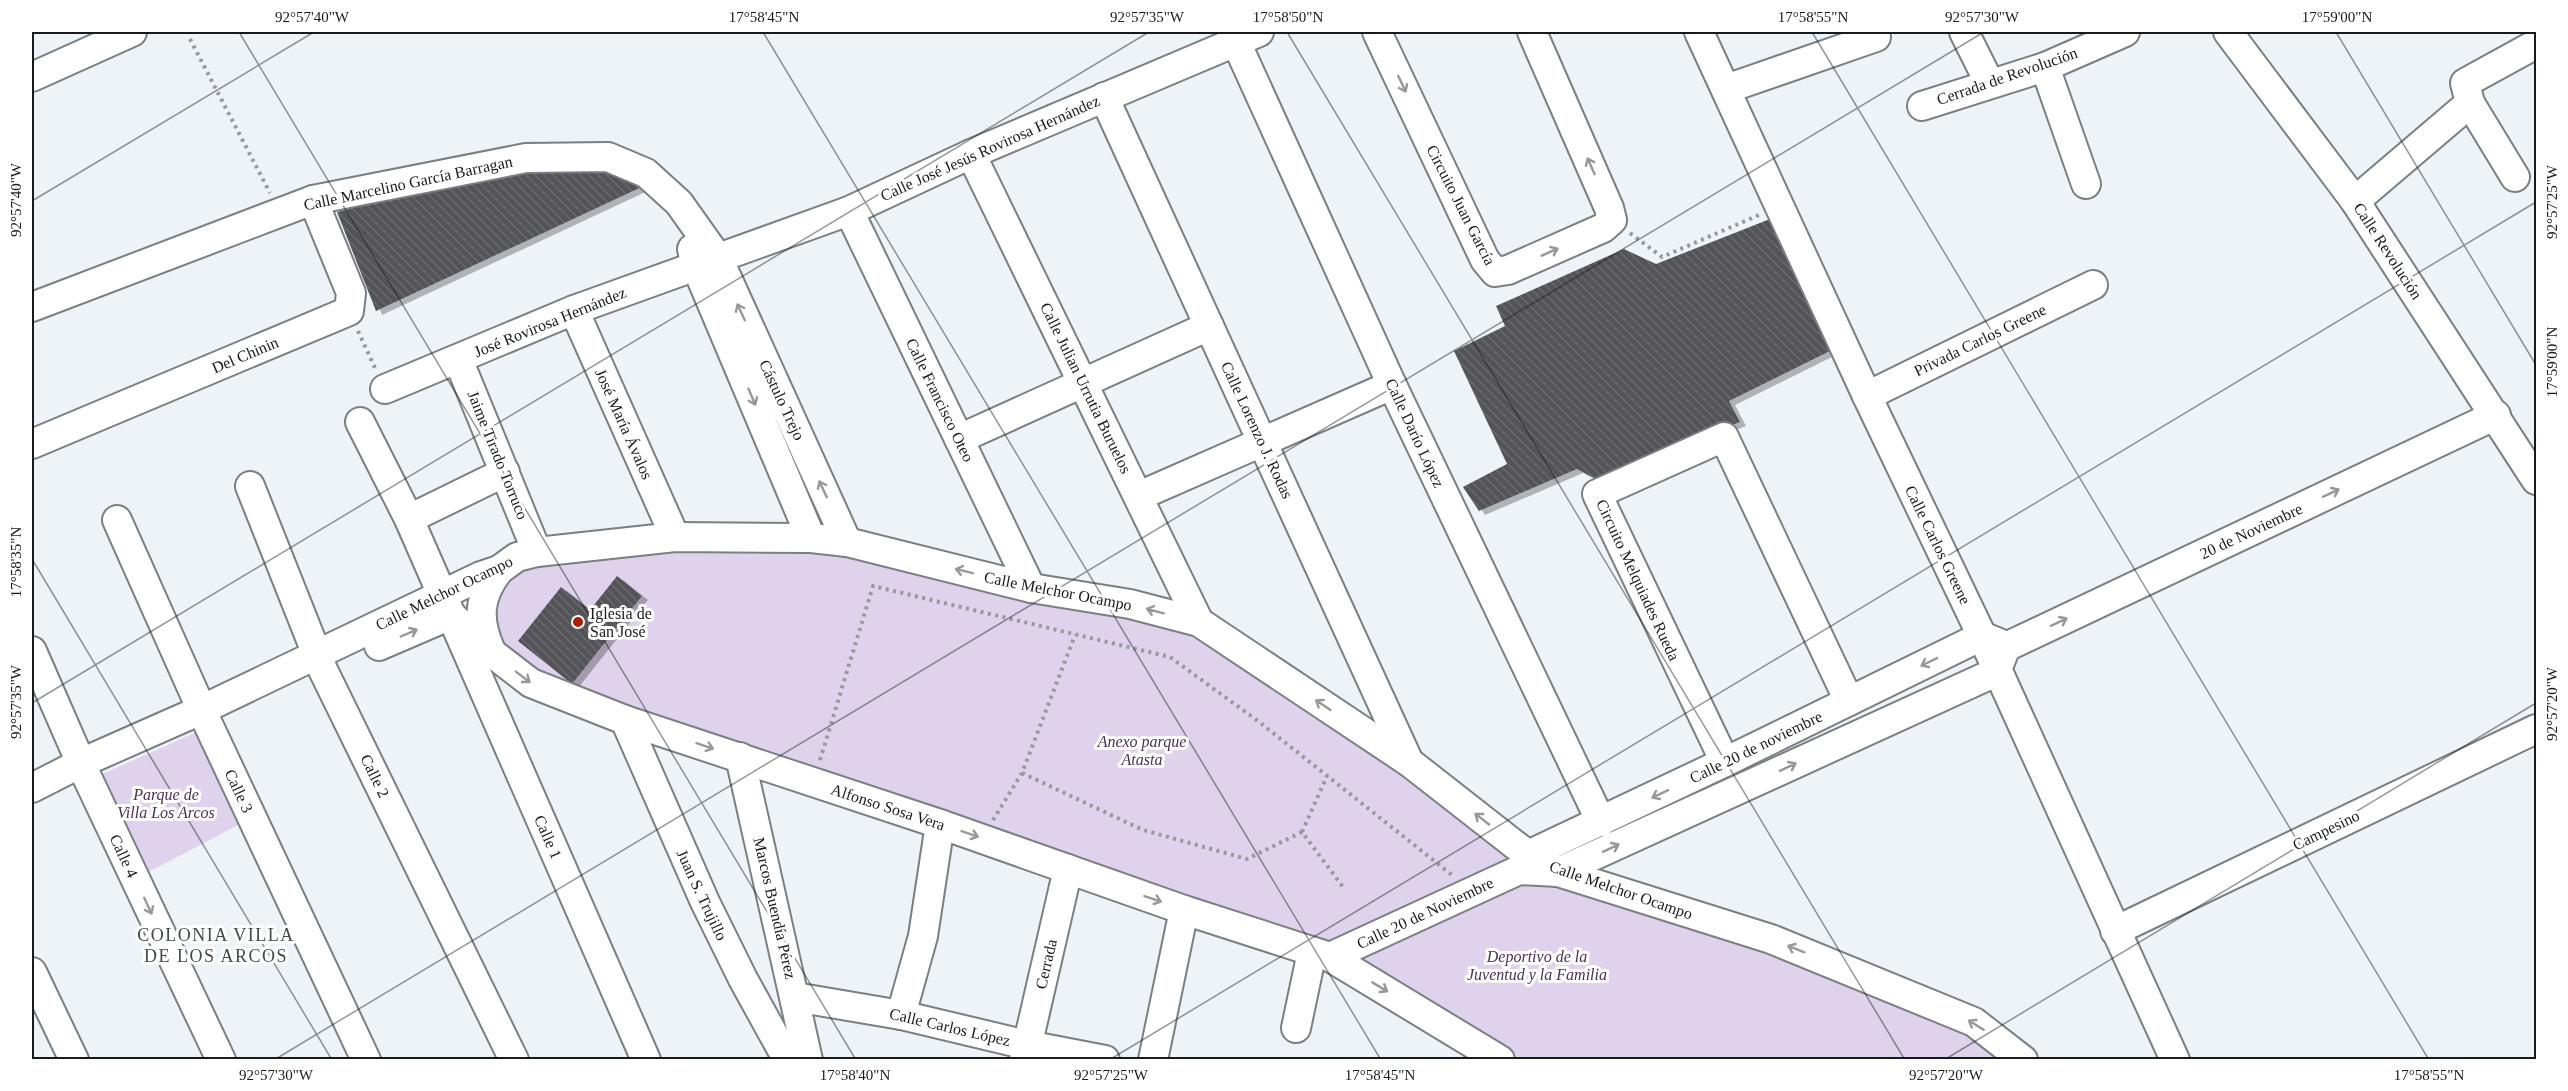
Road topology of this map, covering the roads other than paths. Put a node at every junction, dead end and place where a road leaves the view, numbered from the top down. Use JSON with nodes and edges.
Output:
{"nodes":[{"id":1,"x":132,"y":32,"type":"edge"},
{"id":2,"x":1377,"y":32,"type":"edge"},
{"id":3,"x":1532,"y":32,"type":"edge"},
{"id":4,"x":1699,"y":32,"type":"edge"},
{"id":5,"x":1964,"y":32,"type":"edge"},
{"id":6,"x":2122,"y":32,"type":"edge"},
{"id":7,"x":2228,"y":32,"type":"edge"},
{"id":8,"x":1247,"y":37,"type":"edge"},
{"id":9,"x":1876,"y":37,"type":"dead end"},
{"id":10,"x":2536,"y":44,"type":"edge"},
{"id":11,"x":2044,"y":67,"type":"junction"},
{"id":12,"x":32,"y":77,"type":"edge"},
{"id":13,"x":1990,"y":84,"type":"junction"},
{"id":14,"x":1726,"y":89,"type":"junction"},
{"id":15,"x":1104,"y":97,"type":"junction"},
{"id":16,"x":2470,"y":103,"type":"junction"},
{"id":17,"x":1922,"y":106,"type":"dead end"},
{"id":18,"x":971,"y":154,"type":"junction"},
{"id":19,"x":2515,"y":177,"type":"dead end"},
{"id":20,"x":2086,"y":184,"type":"dead end"},
{"id":21,"x":313,"y":200,"type":"junction"},
{"id":22,"x":2355,"y":201,"type":"junction"},
{"id":23,"x":849,"y":211,"type":"junction"},
{"id":24,"x":707,"y":262,"type":"junction"},
{"id":25,"x":2093,"y":285,"type":"dead end"},
{"id":26,"x":32,"y":307,"type":"edge"},
{"id":27,"x":574,"y":310,"type":"junction"},
{"id":28,"x":1209,"y":326,"type":"junction"},
{"id":29,"x":458,"y":359,"type":"junction"},
{"id":30,"x":1084,"y":382,"type":"junction"},
{"id":31,"x":1392,"y":385,"type":"junction"},
{"id":32,"x":385,"y":389,"type":"road end"},
{"id":33,"x":1867,"y":396,"type":"junction"},
{"id":34,"x":2496,"y":415,"type":"junction"},
{"id":35,"x":360,"y":422,"type":"dead end"},
{"id":36,"x":959,"y":439,"type":"junction"},
{"id":37,"x":1262,"y":441,"type":"junction"},
{"id":38,"x":32,"y":444,"type":"edge"},
{"id":39,"x":505,"y":472,"type":"junction"},
{"id":40,"x":2536,"y":480,"type":"edge"},
{"id":41,"x":250,"y":486,"type":"dead end"},
{"id":42,"x":1139,"y":495,"type":"junction"},
{"id":43,"x":409,"y":519,"type":"junction"},
{"id":44,"x":117,"y":520,"type":"dead end"},
{"id":45,"x":675,"y":537,"type":"junction"},
{"id":46,"x":811,"y":538,"type":"junction"},
{"id":47,"x":848,"y":542,"type":"junction"},
{"id":48,"x":537,"y":552,"type":"junction"},
{"id":49,"x":499,"y":570,"type":"junction"},
{"id":50,"x":1031,"y":588,"type":"junction"},
{"id":51,"x":452,"y":612,"type":"junction"},
{"id":52,"x":1199,"y":622,"type":"junction"},
{"id":53,"x":32,"y":651,"type":"edge"},
{"id":54,"x":1995,"y":652,"type":"junction"},
{"id":55,"x":492,"y":654,"type":"junction"},
{"id":56,"x":320,"y":663,"type":"junction"},
{"id":57,"x":1849,"y":701,"type":"junction"},
{"id":58,"x":204,"y":717,"type":"junction"},
{"id":59,"x":625,"y":720,"type":"junction"},
{"id":60,"x":2536,"y":729,"type":"edge"},
{"id":61,"x":740,"y":757,"type":"junction"},
{"id":62,"x":1409,"y":762,"type":"junction"},
{"id":63,"x":1725,"y":762,"type":"junction"},
{"id":64,"x":84,"y":770,"type":"junction"},
{"id":65,"x":32,"y":788,"type":"edge"},
{"id":66,"x":32,"y":806,"type":"edge"},
{"id":67,"x":1601,"y":822,"type":"junction"},
{"id":68,"x":940,"y":824,"type":"junction"},
{"id":69,"x":1524,"y":862,"type":"junction"},
{"id":70,"x":1068,"y":869,"type":"junction"},
{"id":71,"x":1558,"y":872,"type":"junction"},
{"id":72,"x":1184,"y":910,"type":"junction"},
{"id":73,"x":2115,"y":932,"type":"junction"},
{"id":74,"x":1321,"y":955,"type":"junction"},
{"id":75,"x":32,"y":972,"type":"edge"},
{"id":76,"x":795,"y":997,"type":"junction"},
{"id":77,"x":901,"y":1015,"type":"junction"},
{"id":78,"x":1296,"y":1028,"type":"dead end"},
{"id":79,"x":1026,"y":1052,"type":"edge"},
{"id":80,"x":1493,"y":1058,"type":"edge"},
{"id":81,"x":74,"y":1059,"type":"edge"},
{"id":82,"x":221,"y":1059,"type":"edge"},
{"id":83,"x":366,"y":1059,"type":"edge"},
{"id":84,"x":514,"y":1059,"type":"edge"},
{"id":85,"x":646,"y":1059,"type":"edge"},
{"id":86,"x":795,"y":1059,"type":"edge"},
{"id":87,"x":808,"y":1059,"type":"edge"},
{"id":88,"x":1105,"y":1059,"type":"edge"},
{"id":89,"x":1153,"y":1059,"type":"edge"},
{"id":90,"x":2023,"y":1059,"type":"edge"},
{"id":91,"x":2175,"y":1059,"type":"edge"}],
"edges":[{"from":1,"to":12,"type":"street"},
{"from":2,"to":3,"type":"street","name":"Circuito Juan García","one_way":true},
{"from":4,"to":14,"type":"street","name":"Calle Carlos Greene"},
{"from":5,"to":13,"type":"street"},
{"from":6,"to":11,"type":"street","name":"Cerrada de Revolución"},
{"from":7,"to":22,"type":"street","name":"Calle Revolución"},
{"from":8,"to":15,"type":"street","name":"Calle José Jesús Rovirosa Hernández"},
{"from":8,"to":31,"type":"street","name":"Calle Darío López"},
{"from":9,"to":14,"type":"street"},
{"from":10,"to":16,"type":"street"},
{"from":11,"to":13,"type":"street","name":"Cerrada de Revolución"},
{"from":11,"to":20,"type":"street"},
{"from":13,"to":17,"type":"street","name":"Cerrada de Revolución"},
{"from":14,"to":33,"type":"street","name":"Calle Carlos Greene"},
{"from":15,"to":18,"type":"street","name":"Calle José Jesús Rovirosa Hernández"},
{"from":15,"to":28,"type":"street","name":"Calle Lorenzo J. Rodas"},
{"from":16,"to":19,"type":"street"},
{"from":16,"to":22,"type":"street"},
{"from":18,"to":23,"type":"street","name":"Calle José Jesús Rovirosa Hernández"},
{"from":18,"to":30,"type":"street","name":"Calle Julian Urrutia Buruelos"},
{"from":21,"to":24,"type":"street","name":"Calle Marcelino García Barragan"},
{"from":21,"to":26,"type":"street","name":"Calle Marcelino García Barragan"},
{"from":21,"to":38,"type":"street","name":"Del Chinin"},
{"from":22,"to":34,"type":"street","name":"Calle Revolución"},
{"from":23,"to":24,"type":"street","name":"Calle José Jesús Rovirosa Hernández"},
{"from":23,"to":36,"type":"street","name":"Calle Francisco Oteo"},
{"from":24,"to":27,"type":"street","name":"José Rovirosa Hernández"},
{"from":24,"to":46,"type":"street","name":"Cástulo Trejo","one_way":true},
{"from":47,"to":24,"type":"street","name":"Cástulo Trejo","one_way":true},
{"from":25,"to":33,"type":"street","name":"Privada Carlos Greene"},
{"from":27,"to":29,"type":"street","name":"José Rovirosa Hernández"},
{"from":27,"to":45,"type":"street","name":"José María Ávalos"},
{"from":28,"to":30,"type":"street"},
{"from":28,"to":37,"type":"street","name":"Calle Lorenzo J. Rodas"},
{"from":29,"to":32,"type":"street","name":"José Rovirosa Hernández"},
{"from":29,"to":39,"type":"street","name":"Jaime Tirado Torruco"},
{"from":30,"to":36,"type":"street"},
{"from":30,"to":42,"type":"street","name":"Calle Julian Urrutia Buruelos"},
{"from":31,"to":37,"type":"street"},
{"from":31,"to":67,"type":"street","name":"Calle Darío López"},
{"from":33,"to":54,"type":"street","name":"Calle Carlos Greene"},
{"from":34,"to":40,"type":"street","name":"Calle Revolución"},
{"from":54,"to":34,"type":"street","name":"20 de Noviembre","one_way":true},
{"from":35,"to":43,"type":"street","name":"Calle 1"},
{"from":36,"to":50,"type":"street","name":"Calle Francisco Oteo"},
{"from":37,"to":42,"type":"street"},
{"from":37,"to":62,"type":"street","name":"Calle Lorenzo J. Rodas"},
{"from":39,"to":43,"type":"street"},
{"from":39,"to":48,"type":"street","name":"Jaime Tirado Torruco"},
{"from":41,"to":56,"type":"street","name":"Calle 2"},
{"from":42,"to":52,"type":"street","name":"Calle Julian Urrutia Buruelos"},
{"from":43,"to":51,"type":"street","name":"Calle 1"},
{"from":44,"to":58,"type":"street","name":"Calle 3"},
{"from":45,"to":46,"type":"street","name":"Calle Melchor Ocampo"},
{"from":45,"to":48,"type":"street","name":"Calle Melchor Ocampo"},
{"from":46,"to":47,"type":"street","name":"Calle Melchor Ocampo"},
{"from":50,"to":47,"type":"street","name":"Calle Melchor Ocampo","one_way":true},
{"from":48,"to":49,"type":"street","name":"Calle Melchor Ocampo"},
{"from":49,"to":51,"type":"street","name":"Calle Melchor Ocampo"},
{"from":49,"to":55,"type":"street"},
{"from":52,"to":50,"type":"street","name":"Calle Melchor Ocampo","one_way":true},
{"from":51,"to":55,"type":"street","name":"Alfonso Sosa Vera"},
{"from":51,"to":56,"type":"street","name":"Calle Melchor Ocampo"},
{"from":51,"to":85,"type":"street","name":"Calle 1"},
{"from":62,"to":52,"type":"street","name":"Calle Melchor Ocampo","one_way":true},
{"from":53,"to":64,"type":"street","name":"Calle 4"},
{"from":54,"to":57,"type":"street","name":"Calle 20 de noviembre","one_way":true},
{"from":71,"to":54,"type":"street","name":"Calle 20 de noviembre","one_way":true},
{"from":54,"to":73,"type":"street","name":"Calle Carlos Greene"},
{"from":55,"to":59,"type":"street","name":"Alfonso Sosa Vera","one_way":true},
{"from":56,"to":58,"type":"street","name":"Calle Melchor Ocampo"},
{"from":56,"to":84,"type":"street","name":"Calle 2"},
{"from":57,"to":63,"type":"street","name":"Calle 20 de noviembre"},
{"from":57,"to":63,"type":"street","name":"Circuito Melquiades Rueda"},
{"from":58,"to":64,"type":"street","name":"Calle Melchor Ocampo"},
{"from":58,"to":83,"type":"street","name":"Calle 3"},
{"from":59,"to":61,"type":"street","name":"Alfonso Sosa Vera","one_way":true},
{"from":59,"to":86,"type":"street","name":"Juan S. Trujillo"},
{"from":60,"to":73,"type":"street","name":"Campesino"},
{"from":61,"to":68,"type":"street","name":"Alfonso Sosa Vera"},
{"from":61,"to":76,"type":"street","name":"Marcos Buendía Pérez"},
{"from":69,"to":62,"type":"street","name":"Calle Melchor Ocampo","one_way":true},
{"from":63,"to":67,"type":"street","name":"Calle 20 de noviembre","one_way":true},
{"from":64,"to":65,"type":"street","name":"Calle Melchor Ocampo"},
{"from":64,"to":66,"type":"street","name":"Calle Melchor Ocampo"},
{"from":64,"to":82,"type":"street","name":"Calle 4","one_way":true},
{"from":67,"to":69,"type":"street","name":"Calle 20 de noviembre"},
{"from":68,"to":70,"type":"street","name":"Alfonso Sosa Vera","one_way":true},
{"from":68,"to":77,"type":"street"},
{"from":69,"to":71,"type":"street","name":"Calle Melchor Ocampo"},
{"from":69,"to":74,"type":"street","name":"Calle 20 de Noviembre"},
{"from":70,"to":72,"type":"street","name":"Alfonso Sosa Vera","one_way":true},
{"from":70,"to":79,"type":"street","name":"Cerrada"},
{"from":90,"to":71,"type":"street","name":"Calle Melchor Ocampo","one_way":true},
{"from":72,"to":74,"type":"street","name":"Alfonso Sosa Vera"},
{"from":72,"to":89,"type":"street"},
{"from":73,"to":91,"type":"street","name":"Calle Carlos Greene"},
{"from":74,"to":78,"type":"street"},
{"from":74,"to":80,"type":"street","name":"Alfonso Sosa Vera","one_way":true},
{"from":75,"to":81,"type":"street"},
{"from":76,"to":77,"type":"street","name":"Calle Carlos López"},
{"from":76,"to":87,"type":"street","name":"Marcos Buendía Pérez"},
{"from":77,"to":79,"type":"street","name":"Calle Carlos López"},
{"from":79,"to":88,"type":"street","name":"Calle Carlos López"}]}
